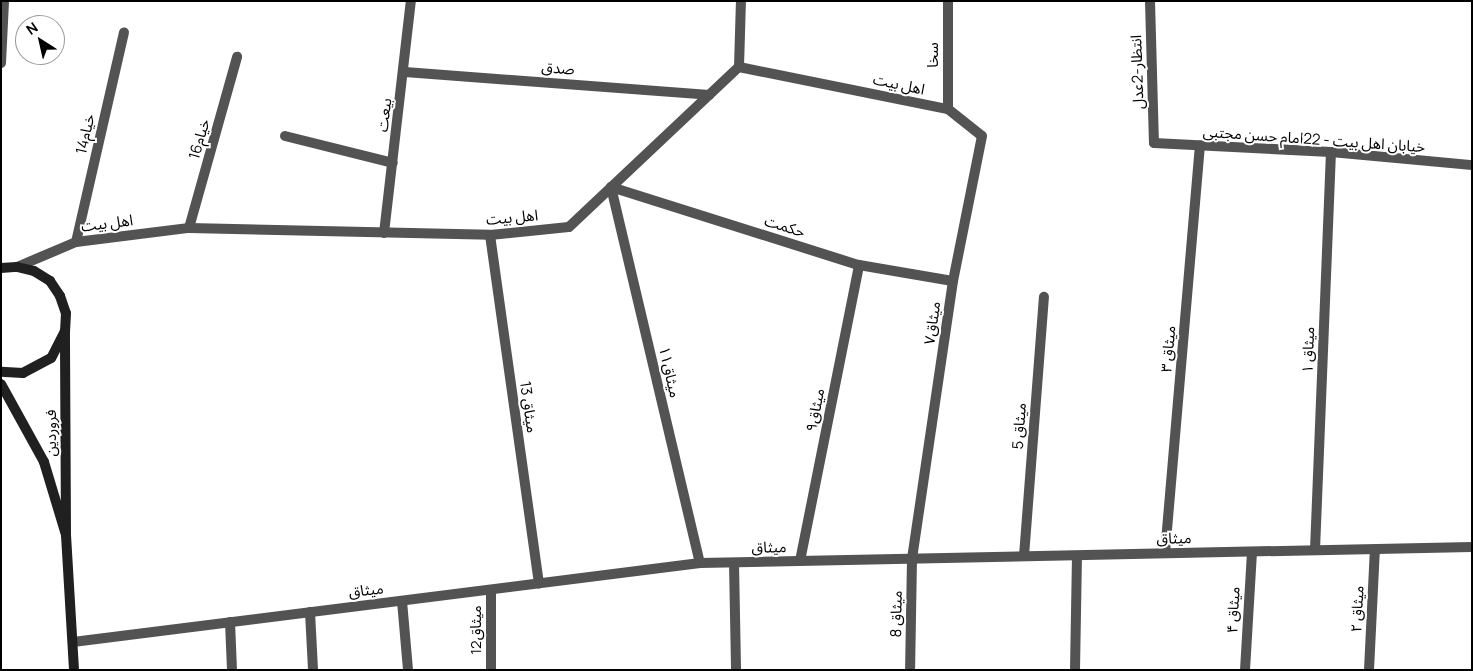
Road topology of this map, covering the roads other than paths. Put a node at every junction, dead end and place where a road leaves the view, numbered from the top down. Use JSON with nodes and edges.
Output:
{"nodes":[{"id":1,"x":4,"y":1,"type":"edge"},
{"id":2,"x":411,"y":1,"type":"edge"},
{"id":3,"x":741,"y":1,"type":"edge"},
{"id":4,"x":948,"y":1,"type":"edge"},
{"id":5,"x":1150,"y":1,"type":"edge"},
{"id":6,"x":124,"y":32,"type":"dead end"},
{"id":7,"x":238,"y":57,"type":"dead end"},
{"id":8,"x":1,"y":63,"type":"edge"},
{"id":9,"x":739,"y":66,"type":"junction"},
{"id":10,"x":405,"y":72,"type":"junction"},
{"id":11,"x":709,"y":95,"type":"junction"},
{"id":12,"x":948,"y":109,"type":"junction"},
{"id":13,"x":285,"y":136,"type":"dead end"},
{"id":14,"x":1154,"y":143,"type":"joint"},
{"id":15,"x":1200,"y":146,"type":"junction"},
{"id":16,"x":1331,"y":152,"type":"junction"},
{"id":17,"x":393,"y":163,"type":"junction"},
{"id":18,"x":1472,"y":165,"type":"edge"},
{"id":19,"x":611,"y":187,"type":"junction"},
{"id":20,"x":188,"y":228,"type":"junction"},
{"id":21,"x":384,"y":233,"type":"junction"},
{"id":22,"x":490,"y":235,"type":"junction"},
{"id":23,"x":76,"y":242,"type":"junction"},
{"id":24,"x":859,"y":265,"type":"junction"},
{"id":25,"x":17,"y":267,"type":"junction"},
{"id":26,"x":1,"y":268,"type":"edge"},
{"id":27,"x":953,"y":281,"type":"junction"},
{"id":28,"x":1044,"y":297,"type":"dead end"},
{"id":29,"x":65,"y":331,"type":"junction"},
{"id":30,"x":1,"y":372,"type":"edge"},
{"id":31,"x":1,"y":384,"type":"edge"},
{"id":32,"x":66,"y":535,"type":"junction"},
{"id":33,"x":1472,"y":547,"type":"edge"},
{"id":34,"x":1375,"y":549,"type":"junction"},
{"id":35,"x":1315,"y":550,"type":"junction"},
{"id":36,"x":1252,"y":552,"type":"junction"},
{"id":37,"x":1165,"y":554,"type":"junction"},
{"id":38,"x":1024,"y":556,"type":"junction"},
{"id":39,"x":1076,"y":556,"type":"junction"},
{"id":40,"x":912,"y":559,"type":"junction"},
{"id":41,"x":800,"y":562,"type":"junction"},
{"id":42,"x":734,"y":563,"type":"junction"},
{"id":43,"x":700,"y":564,"type":"junction"},
{"id":44,"x":539,"y":584,"type":"junction"},
{"id":45,"x":491,"y":590,"type":"junction"},
{"id":46,"x":402,"y":601,"type":"junction"},
{"id":47,"x":310,"y":612,"type":"junction"},
{"id":48,"x":230,"y":622,"type":"junction"},
{"id":49,"x":72,"y":642,"type":"junction"},
{"id":50,"x":74,"y":670,"type":"edge"},
{"id":51,"x":232,"y":670,"type":"edge"},
{"id":52,"x":313,"y":670,"type":"edge"},
{"id":53,"x":408,"y":670,"type":"edge"},
{"id":54,"x":491,"y":670,"type":"edge"},
{"id":55,"x":736,"y":670,"type":"edge"},
{"id":56,"x":910,"y":670,"type":"edge"},
{"id":57,"x":1075,"y":670,"type":"edge"},
{"id":58,"x":1245,"y":670,"type":"edge"},
{"id":59,"x":1369,"y":670,"type":"edge"}],
"edges":[{"from":1,"to":8,"type":"street"},
{"from":2,"to":10,"type":"street","name":"بیعت"},
{"from":3,"to":9,"type":"street"},
{"from":4,"to":12,"type":"street","name":"سخا"},
{"from":5,"to":14,"type":"street","name":"انتظار-2عدل"},
{"from":6,"to":23,"type":"street","name":"14خیام"},
{"from":7,"to":20,"type":"street","name":"16خیام"},
{"from":9,"to":11,"type":"street","name":"اهل بیت"},
{"from":9,"to":12,"type":"street","name":"اهل بیت"},
{"from":10,"to":11,"type":"street","name":"صدق"},
{"from":10,"to":17,"type":"street","name":"بیعت"},
{"from":11,"to":19,"type":"street","name":"اهل بیت"},
{"from":12,"to":27,"type":"street","name":"میثاق۷"},
{"from":13,"to":17,"type":"street"},
{"from":14,"to":15,"type":"street","name":"خیابان اهل بیت - 22امام حسن مجتبی"},
{"from":15,"to":16,"type":"street","name":"خیابان اهل بیت - 22امام حسن مجتبی"},
{"from":15,"to":37,"type":"street","name":"میثاق ۳"},
{"from":16,"to":18,"type":"street","name":"خیابان اهل بیت - 22امام حسن مجتبی"},
{"from":16,"to":35,"type":"street","name":"میثاق ۱"},
{"from":17,"to":21,"type":"street","name":"بیعت"},
{"from":19,"to":22,"type":"street","name":"اهل بیت"},
{"from":19,"to":24,"type":"street","name":"حکمت"},
{"from":19,"to":43,"type":"street","name":"میثاق۱۱"},
{"from":20,"to":21,"type":"street","name":"اهل بیت"},
{"from":20,"to":23,"type":"street","name":"اهل بیت"},
{"from":21,"to":22,"type":"street","name":"اهل بیت"},
{"from":22,"to":44,"type":"street","name":"میثاق 13"},
{"from":23,"to":25,"type":"street","name":"اهل بیت"},
{"from":24,"to":27,"type":"street","name":"حکمت"},
{"from":24,"to":41,"type":"street","name":"میثاق۹"},
{"from":25,"to":26,"type":"street"},
{"from":25,"to":29,"type":"street","name":"فروردین"},
{"from":27,"to":40,"type":"street","name":"میثاق۷"},
{"from":28,"to":38,"type":"street","name":"میثاق 5"},
{"from":29,"to":30,"type":"street"},
{"from":29,"to":32,"type":"street","name":"فروردین"},
{"from":31,"to":32,"type":"street","name":"فروردین"},
{"from":32,"to":49,"type":"street","name":"فروردین"},
{"from":33,"to":34,"type":"street","name":"میثاق"},
{"from":34,"to":35,"type":"street","name":"میثاق"},
{"from":34,"to":59,"type":"street","name":"میثاق ۲"},
{"from":35,"to":36,"type":"street","name":"میثاق"},
{"from":36,"to":37,"type":"street","name":"میثاق"},
{"from":36,"to":58,"type":"street","name":"میثاق ۴"},
{"from":37,"to":39,"type":"street","name":"میثاق"},
{"from":38,"to":39,"type":"street","name":"میثاق"},
{"from":38,"to":40,"type":"street","name":"میثاق"},
{"from":39,"to":57,"type":"street"},
{"from":40,"to":41,"type":"street","name":"میثاق"},
{"from":40,"to":56,"type":"street","name":"میثاق 8"},
{"from":41,"to":42,"type":"street","name":"میثاق"},
{"from":42,"to":43,"type":"street","name":"میثاق"},
{"from":42,"to":55,"type":"street"},
{"from":43,"to":44,"type":"street","name":"میثاق"},
{"from":44,"to":45,"type":"street","name":"میثاق"},
{"from":45,"to":46,"type":"street","name":"میثاق"},
{"from":45,"to":54,"type":"street","name":"12میثاق"},
{"from":46,"to":47,"type":"street","name":"میثاق"},
{"from":46,"to":53,"type":"street"},
{"from":47,"to":48,"type":"street","name":"میثاق"},
{"from":47,"to":52,"type":"street"},
{"from":48,"to":49,"type":"street","name":"میثاق"},
{"from":48,"to":51,"type":"street"},
{"from":49,"to":50,"type":"street","name":"فروردین"}]}
